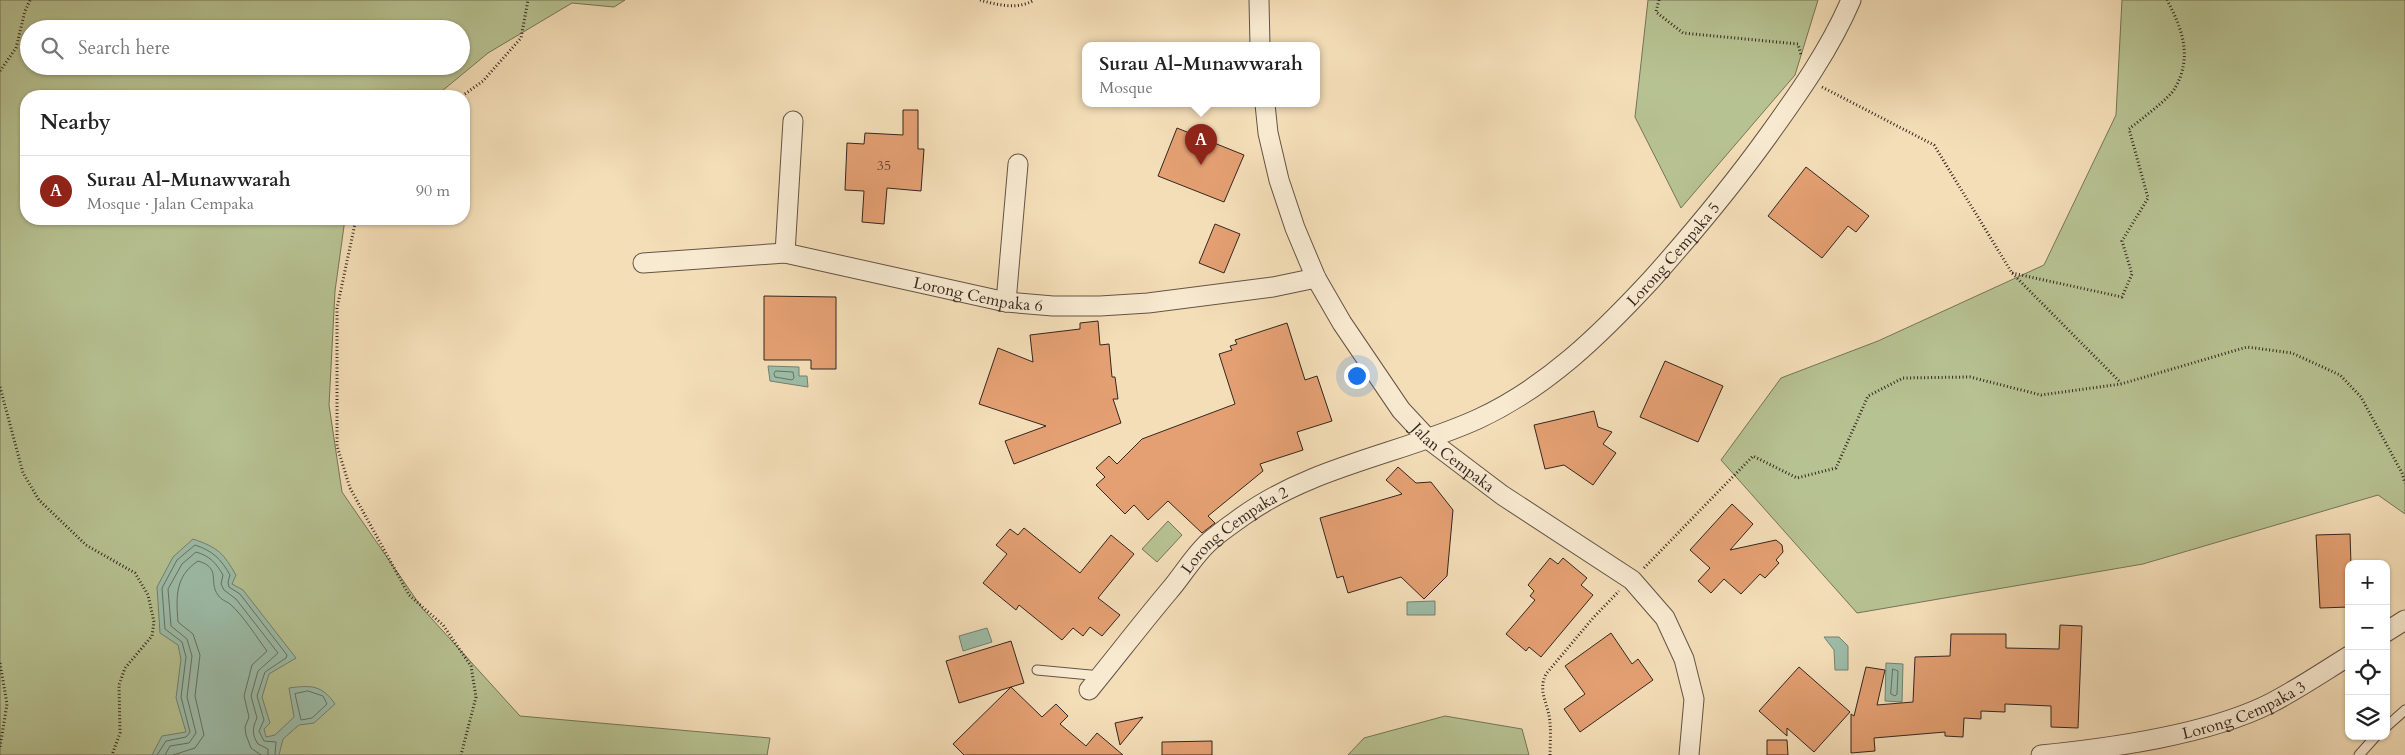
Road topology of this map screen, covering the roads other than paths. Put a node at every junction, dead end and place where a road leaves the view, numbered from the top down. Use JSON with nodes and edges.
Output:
{"nodes":[{"id":1,"x":1259,"y":0,"type":"edge"},
{"id":2,"x":1850,"y":0,"type":"edge"},
{"id":3,"x":1260,"y":42,"type":"edge"},
{"id":4,"x":1266,"y":107,"type":"edge"},
{"id":5,"x":793,"y":121,"type":"dead end"},
{"id":6,"x":1018,"y":164,"type":"dead end"},
{"id":7,"x":785,"y":253,"type":"junction"},
{"id":8,"x":643,"y":263,"type":"dead end"},
{"id":9,"x":1316,"y":278,"type":"junction"},
{"id":10,"x":1006,"y":302,"type":"junction"},
{"id":11,"x":1428,"y":439,"type":"junction"},
{"id":12,"x":2405,"y":620,"type":"edge"},
{"id":13,"x":2390,"y":629,"type":"edge"},
{"id":14,"x":2345,"y":658,"type":"edge"},
{"id":15,"x":1036,"y":670,"type":"dead end"},
{"id":16,"x":1095,"y":683,"type":"joint"},
{"id":17,"x":2405,"y":710,"type":"edge"},
{"id":18,"x":2390,"y":723,"type":"edge"},
{"id":19,"x":2372,"y":740,"type":"edge"},
{"id":20,"x":1689,"y":755,"type":"edge"},
{"id":21,"x":2041,"y":755,"type":"edge"},
{"id":22,"x":2359,"y":755,"type":"edge"}],
"edges":[{"from":1,"to":3,"type":"street"},
{"from":2,"to":11,"type":"street","name":"Lorong Cempaka 5"},
{"from":4,"to":9,"type":"street","name":"Jalan Cempaka"},
{"from":5,"to":7,"type":"street"},
{"from":6,"to":10,"type":"street"},
{"from":7,"to":8,"type":"street","name":"Lorong Cempaka 6"},
{"from":7,"to":10,"type":"street","name":"Lorong Cempaka 6"},
{"from":9,"to":10,"type":"street","name":"Lorong Cempaka 6"},
{"from":9,"to":11,"type":"street","name":"Jalan Cempaka"},
{"from":11,"to":16,"type":"street","name":"Lorong Cempaka 2"},
{"from":11,"to":20,"type":"street","name":"Jalan Cempaka"},
{"from":12,"to":13,"type":"street"},
{"from":14,"to":21,"type":"street","name":"Lorong Cempaka 3"},
{"from":15,"to":16,"type":"lane"},
{"from":17,"to":18,"type":"lane"},
{"from":19,"to":22,"type":"lane"}]}
